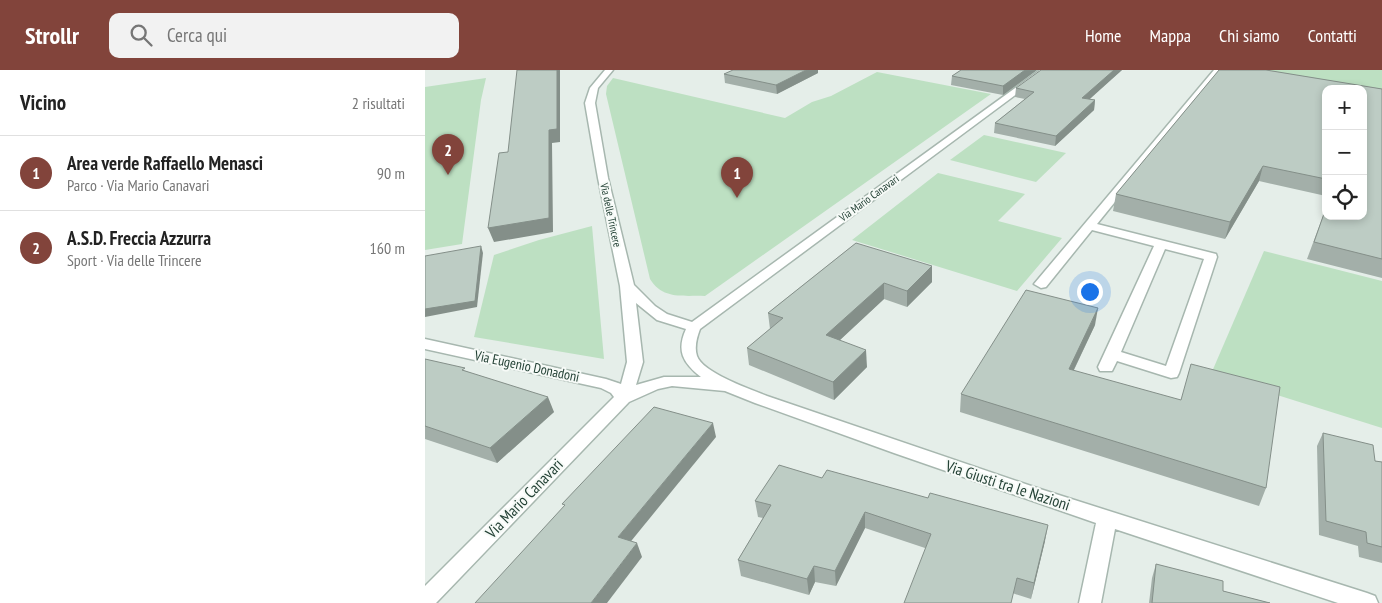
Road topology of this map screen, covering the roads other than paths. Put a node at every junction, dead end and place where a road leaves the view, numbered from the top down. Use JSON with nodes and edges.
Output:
{"nodes":[{"id":1,"x":609,"y":70,"type":"edge"},
{"id":2,"x":1045,"y":70,"type":"edge"},
{"id":3,"x":1218,"y":70,"type":"edge"},
{"id":4,"x":1089,"y":226,"type":"junction"},
{"id":5,"x":1161,"y":244,"type":"junction"},
{"id":6,"x":1041,"y":284,"type":"dead end"},
{"id":7,"x":627,"y":286,"type":"junction"},
{"id":8,"x":694,"y":327,"type":"junction"},
{"id":9,"x":425,"y":344,"type":"edge"},
{"id":10,"x":731,"y":387,"type":"junction"},
{"id":11,"x":623,"y":398,"type":"junction"},
{"id":12,"x":1107,"y":518,"type":"junction"},
{"id":13,"x":425,"y":600,"type":"edge"},
{"id":14,"x":1090,"y":603,"type":"edge"},
{"id":15,"x":1367,"y":603,"type":"edge"}],
"edges":[{"from":1,"to":7,"type":"street","name":"Via delle Trincere"},
{"from":2,"to":8,"type":"street","name":"Via Mario Canavari"},
{"from":3,"to":4,"type":"street"},
{"from":4,"to":5,"type":"street"},
{"from":4,"to":6,"type":"street"},
{"from":5,"to":5,"type":"street"},
{"from":7,"to":8,"type":"street"},
{"from":7,"to":11,"type":"street","name":"Via Mario Canavari"},
{"from":8,"to":10,"type":"street","name":"Via Giusti tra le Nazioni"},
{"from":9,"to":11,"type":"street","name":"Via Eugenio Donadoni"},
{"from":10,"to":11,"type":"street","name":"Via Mario Canavari"},
{"from":10,"to":12,"type":"street","name":"Via Giusti tra le Nazioni"},
{"from":11,"to":13,"type":"street","name":"Via Mario Canavari"},
{"from":12,"to":14,"type":"street"},
{"from":12,"to":15,"type":"street","name":"Via Giusti tra le Nazioni"}]}
